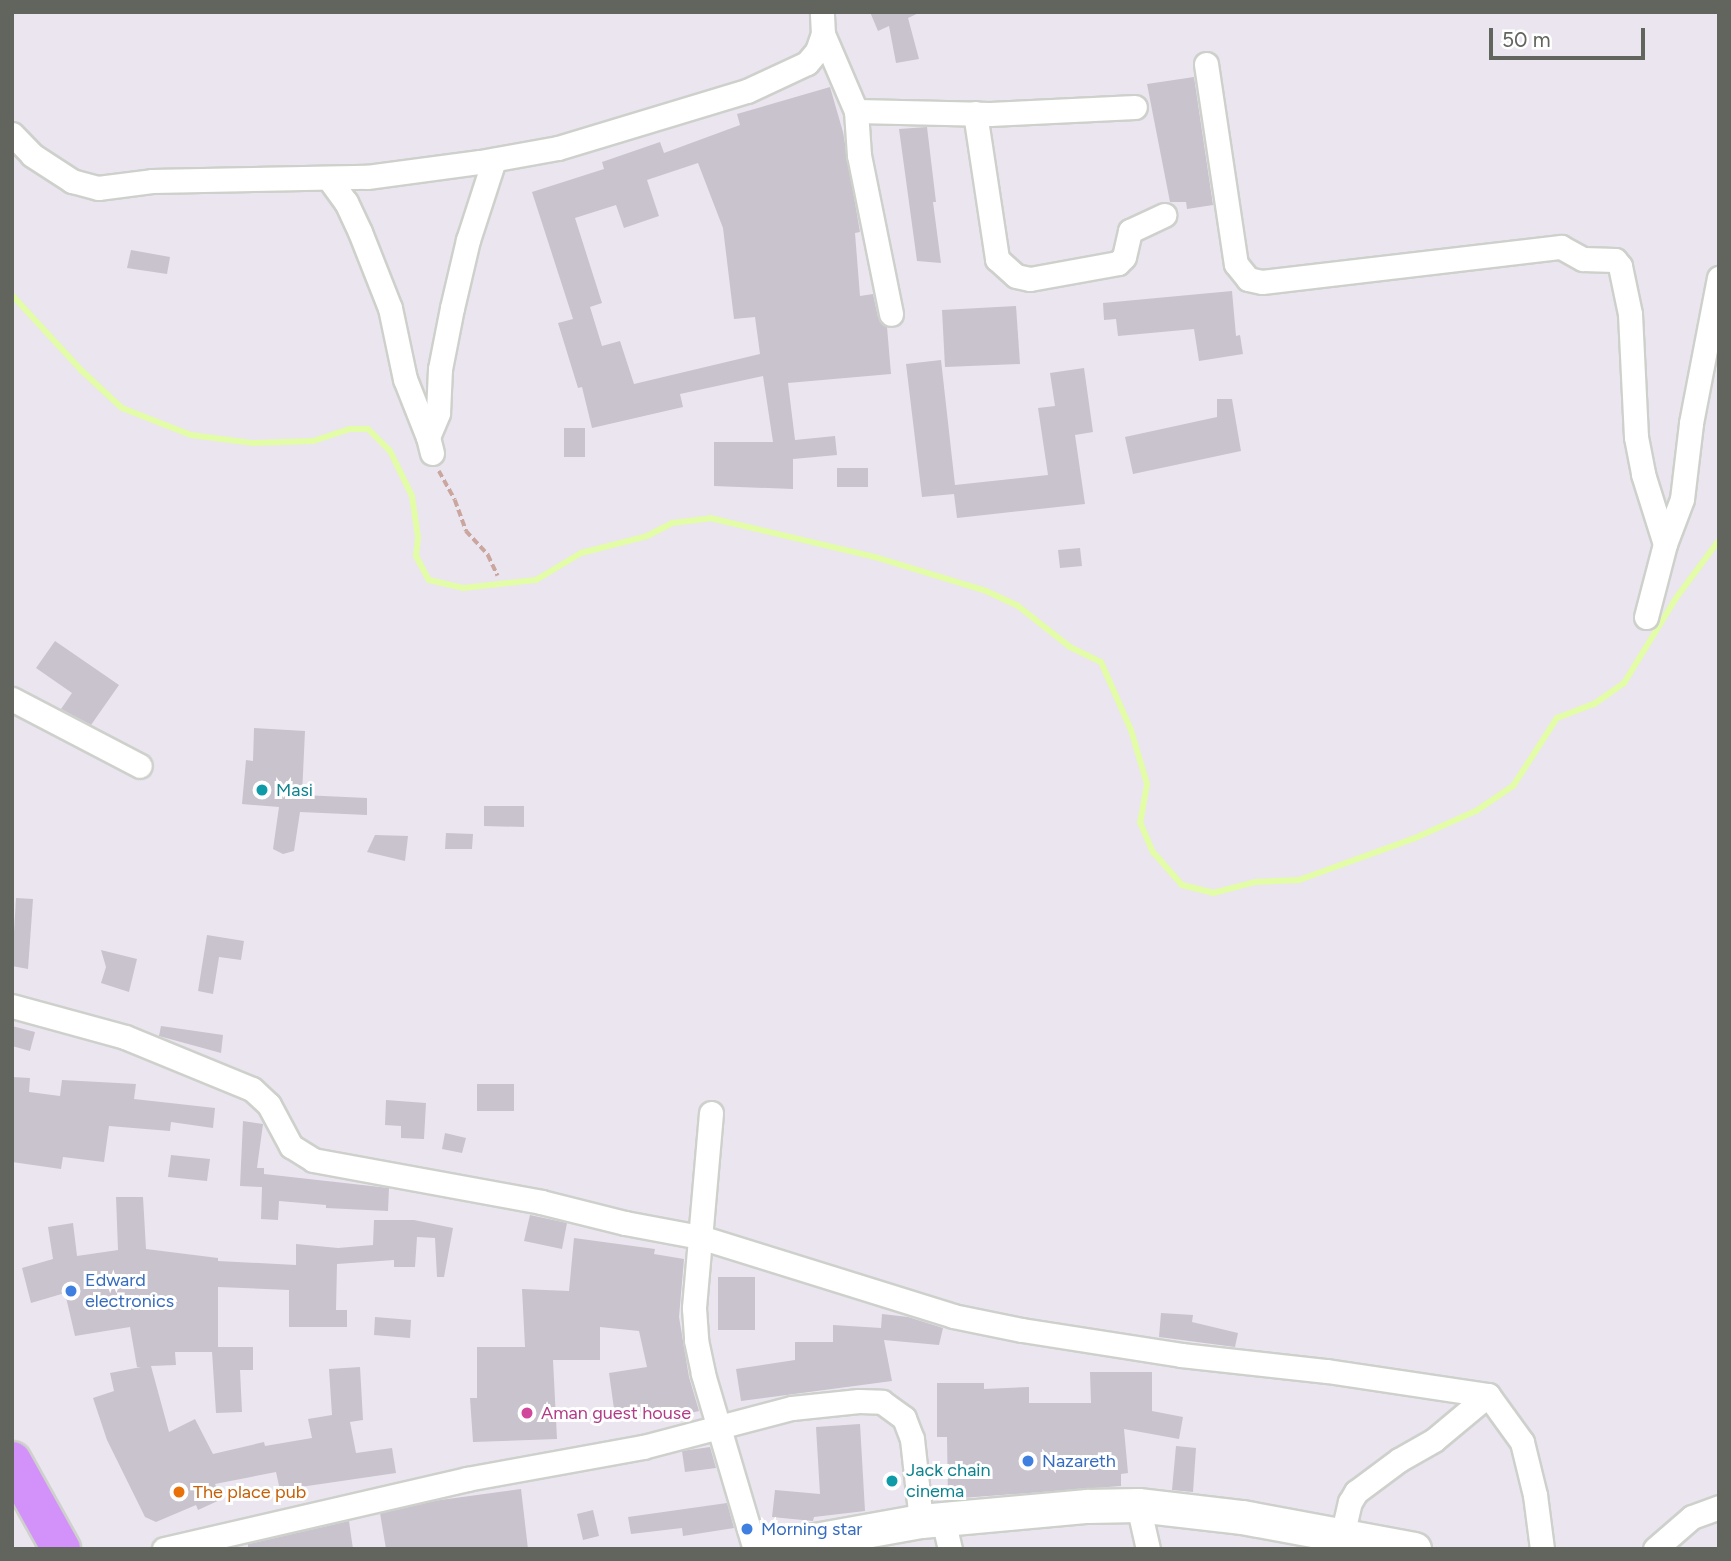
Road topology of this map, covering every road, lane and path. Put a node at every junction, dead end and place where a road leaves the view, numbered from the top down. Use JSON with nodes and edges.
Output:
{"nodes":[{"id":1,"x":823,"y":23,"type":"edge"},
{"id":2,"x":1206,"y":64,"type":"dead end"},
{"id":3,"x":1135,"y":107,"type":"dead end"},
{"id":4,"x":856,"y":111,"type":"junction"},
{"id":5,"x":975,"y":113,"type":"junction"},
{"id":6,"x":12,"y":134,"type":"edge"},
{"id":7,"x":494,"y":160,"type":"junction"},
{"id":8,"x":329,"y":179,"type":"junction"},
{"id":9,"x":1165,"y":215,"type":"dead end"},
{"id":10,"x":1719,"y":278,"type":"edge"},
{"id":11,"x":891,"y":314,"type":"dead end"},
{"id":12,"x":430,"y":445,"type":"junction"},
{"id":13,"x":1665,"y":544,"type":"junction"},
{"id":14,"x":498,"y":576,"type":"dead end"},
{"id":15,"x":1646,"y":617,"type":"dead end"},
{"id":16,"x":12,"y":699,"type":"edge"},
{"id":17,"x":140,"y":766,"type":"dead end"},
{"id":18,"x":12,"y":1006,"type":"edge"},
{"id":19,"x":710,"y":1113,"type":"dead end"},
{"id":20,"x":700,"y":1237,"type":"junction"},
{"id":21,"x":1488,"y":1395,"type":"junction"},
{"id":22,"x":721,"y":1426,"type":"junction"},
{"id":23,"x":12,"y":1461,"type":"edge"},
{"id":24,"x":1138,"y":1505,"type":"junction"},
{"id":25,"x":1719,"y":1507,"type":"edge"},
{"id":26,"x":938,"y":1530,"type":"edge"},
{"id":27,"x":1343,"y":1542,"type":"edge"},
{"id":28,"x":61,"y":1549,"type":"edge"},
{"id":29,"x":164,"y":1549,"type":"edge"},
{"id":30,"x":755,"y":1549,"type":"edge"},
{"id":31,"x":765,"y":1549,"type":"edge"},
{"id":32,"x":1148,"y":1549,"type":"edge"},
{"id":33,"x":1414,"y":1549,"type":"edge"},
{"id":34,"x":1542,"y":1549,"type":"edge"},
{"id":35,"x":1655,"y":1549,"type":"edge"}],
"edges":[{"from":1,"to":4,"type":"street"},
{"from":1,"to":7,"type":"street"},
{"from":2,"to":13,"type":"street"},
{"from":3,"to":5,"type":"street"},
{"from":4,"to":5,"type":"street"},
{"from":4,"to":11,"type":"street"},
{"from":5,"to":9,"type":"street"},
{"from":6,"to":8,"type":"street"},
{"from":7,"to":8,"type":"street"},
{"from":7,"to":12,"type":"street"},
{"from":8,"to":12,"type":"street"},
{"from":10,"to":13,"type":"street"},
{"from":12,"to":14,"type":"path"},
{"from":13,"to":15,"type":"street"},
{"from":16,"to":17,"type":"street"},
{"from":18,"to":20,"type":"street"},
{"from":19,"to":20,"type":"street"},
{"from":20,"to":21,"type":"street"},
{"from":20,"to":22,"type":"street"},
{"from":21,"to":27,"type":"street"},
{"from":21,"to":34,"type":"street"},
{"from":22,"to":26,"type":"street"},
{"from":22,"to":29,"type":"street"},
{"from":22,"to":30,"type":"street"},
{"from":23,"to":28,"type":"highway"},
{"from":24,"to":26,"type":"street"},
{"from":24,"to":27,"type":"street"},
{"from":24,"to":32,"type":"street"},
{"from":25,"to":35,"type":"street"},
{"from":26,"to":31,"type":"street"},
{"from":27,"to":33,"type":"street"}]}
